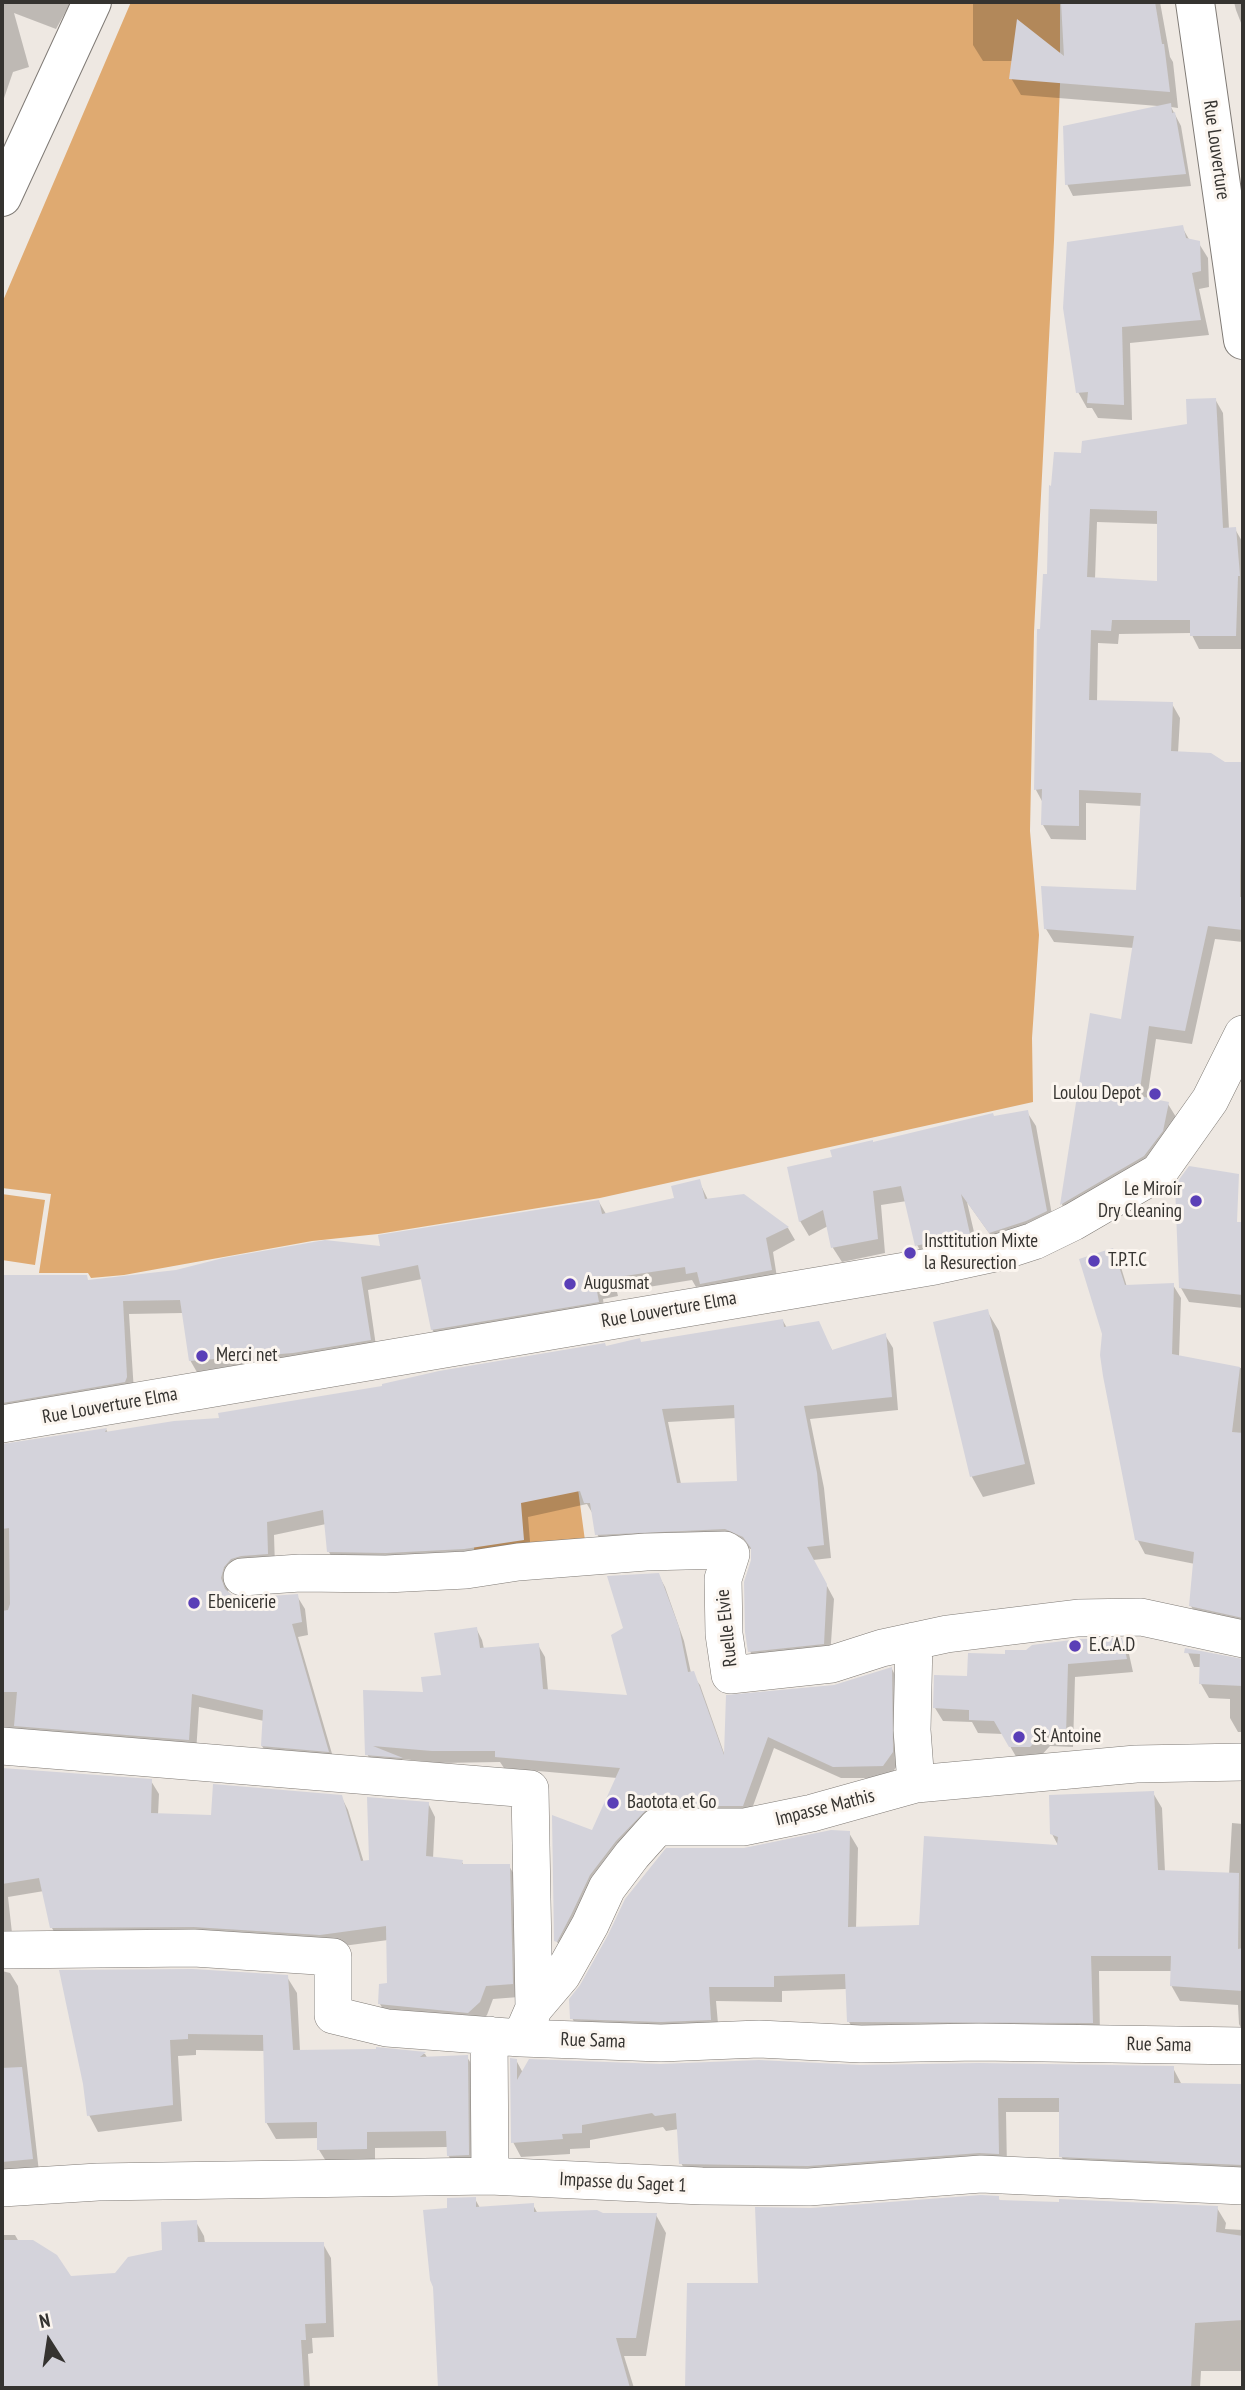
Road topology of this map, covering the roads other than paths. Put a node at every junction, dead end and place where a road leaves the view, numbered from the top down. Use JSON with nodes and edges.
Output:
{"nodes":[{"id":1,"x":92,"y":2,"type":"edge"},
{"id":2,"x":1195,"y":2,"type":"edge"},
{"id":3,"x":2,"y":197,"type":"edge"},
{"id":4,"x":1243,"y":340,"type":"edge"},
{"id":5,"x":1243,"y":1034,"type":"edge"},
{"id":6,"x":2,"y":1424,"type":"edge"},
{"id":7,"x":243,"y":1577,"type":"dead end"},
{"id":8,"x":1243,"y":1639,"type":"edge"},
{"id":9,"x":914,"y":1641,"type":"junction"},
{"id":10,"x":2,"y":1746,"type":"edge"},
{"id":11,"x":1243,"y":1762,"type":"edge"},
{"id":12,"x":916,"y":1784,"type":"junction"},
{"id":13,"x":2,"y":1950,"type":"edge"},
{"id":14,"x":515,"y":2027,"type":"junction"},
{"id":15,"x":1243,"y":2046,"type":"edge"},
{"id":16,"x":490,"y":2176,"type":"junction"},
{"id":17,"x":1243,"y":2186,"type":"edge"},
{"id":18,"x":2,"y":2188,"type":"edge"}],
"edges":[{"from":1,"to":3,"type":"main road"},
{"from":2,"to":4,"type":"main road","name":"Rue Louverture"},
{"from":5,"to":6,"type":"street","name":"Rue Louverture Elma"},
{"from":7,"to":9,"type":"street","name":"Ruelle Elvie"},
{"from":8,"to":9,"type":"street","name":"Ruelle Elvie"},
{"from":9,"to":12,"type":"street"},
{"from":10,"to":14,"type":"street"},
{"from":11,"to":12,"type":"street","name":"Impasse Mathis"},
{"from":12,"to":14,"type":"street","name":"Impasse Mathis"},
{"from":13,"to":14,"type":"street","name":"Rue Sama"},
{"from":14,"to":15,"type":"street","name":"Rue Sama"},
{"from":14,"to":16,"type":"street"},
{"from":16,"to":17,"type":"street","name":"Impasse du Saget 1"},
{"from":16,"to":18,"type":"street","name":"Impasse du Saget 1"}]}
